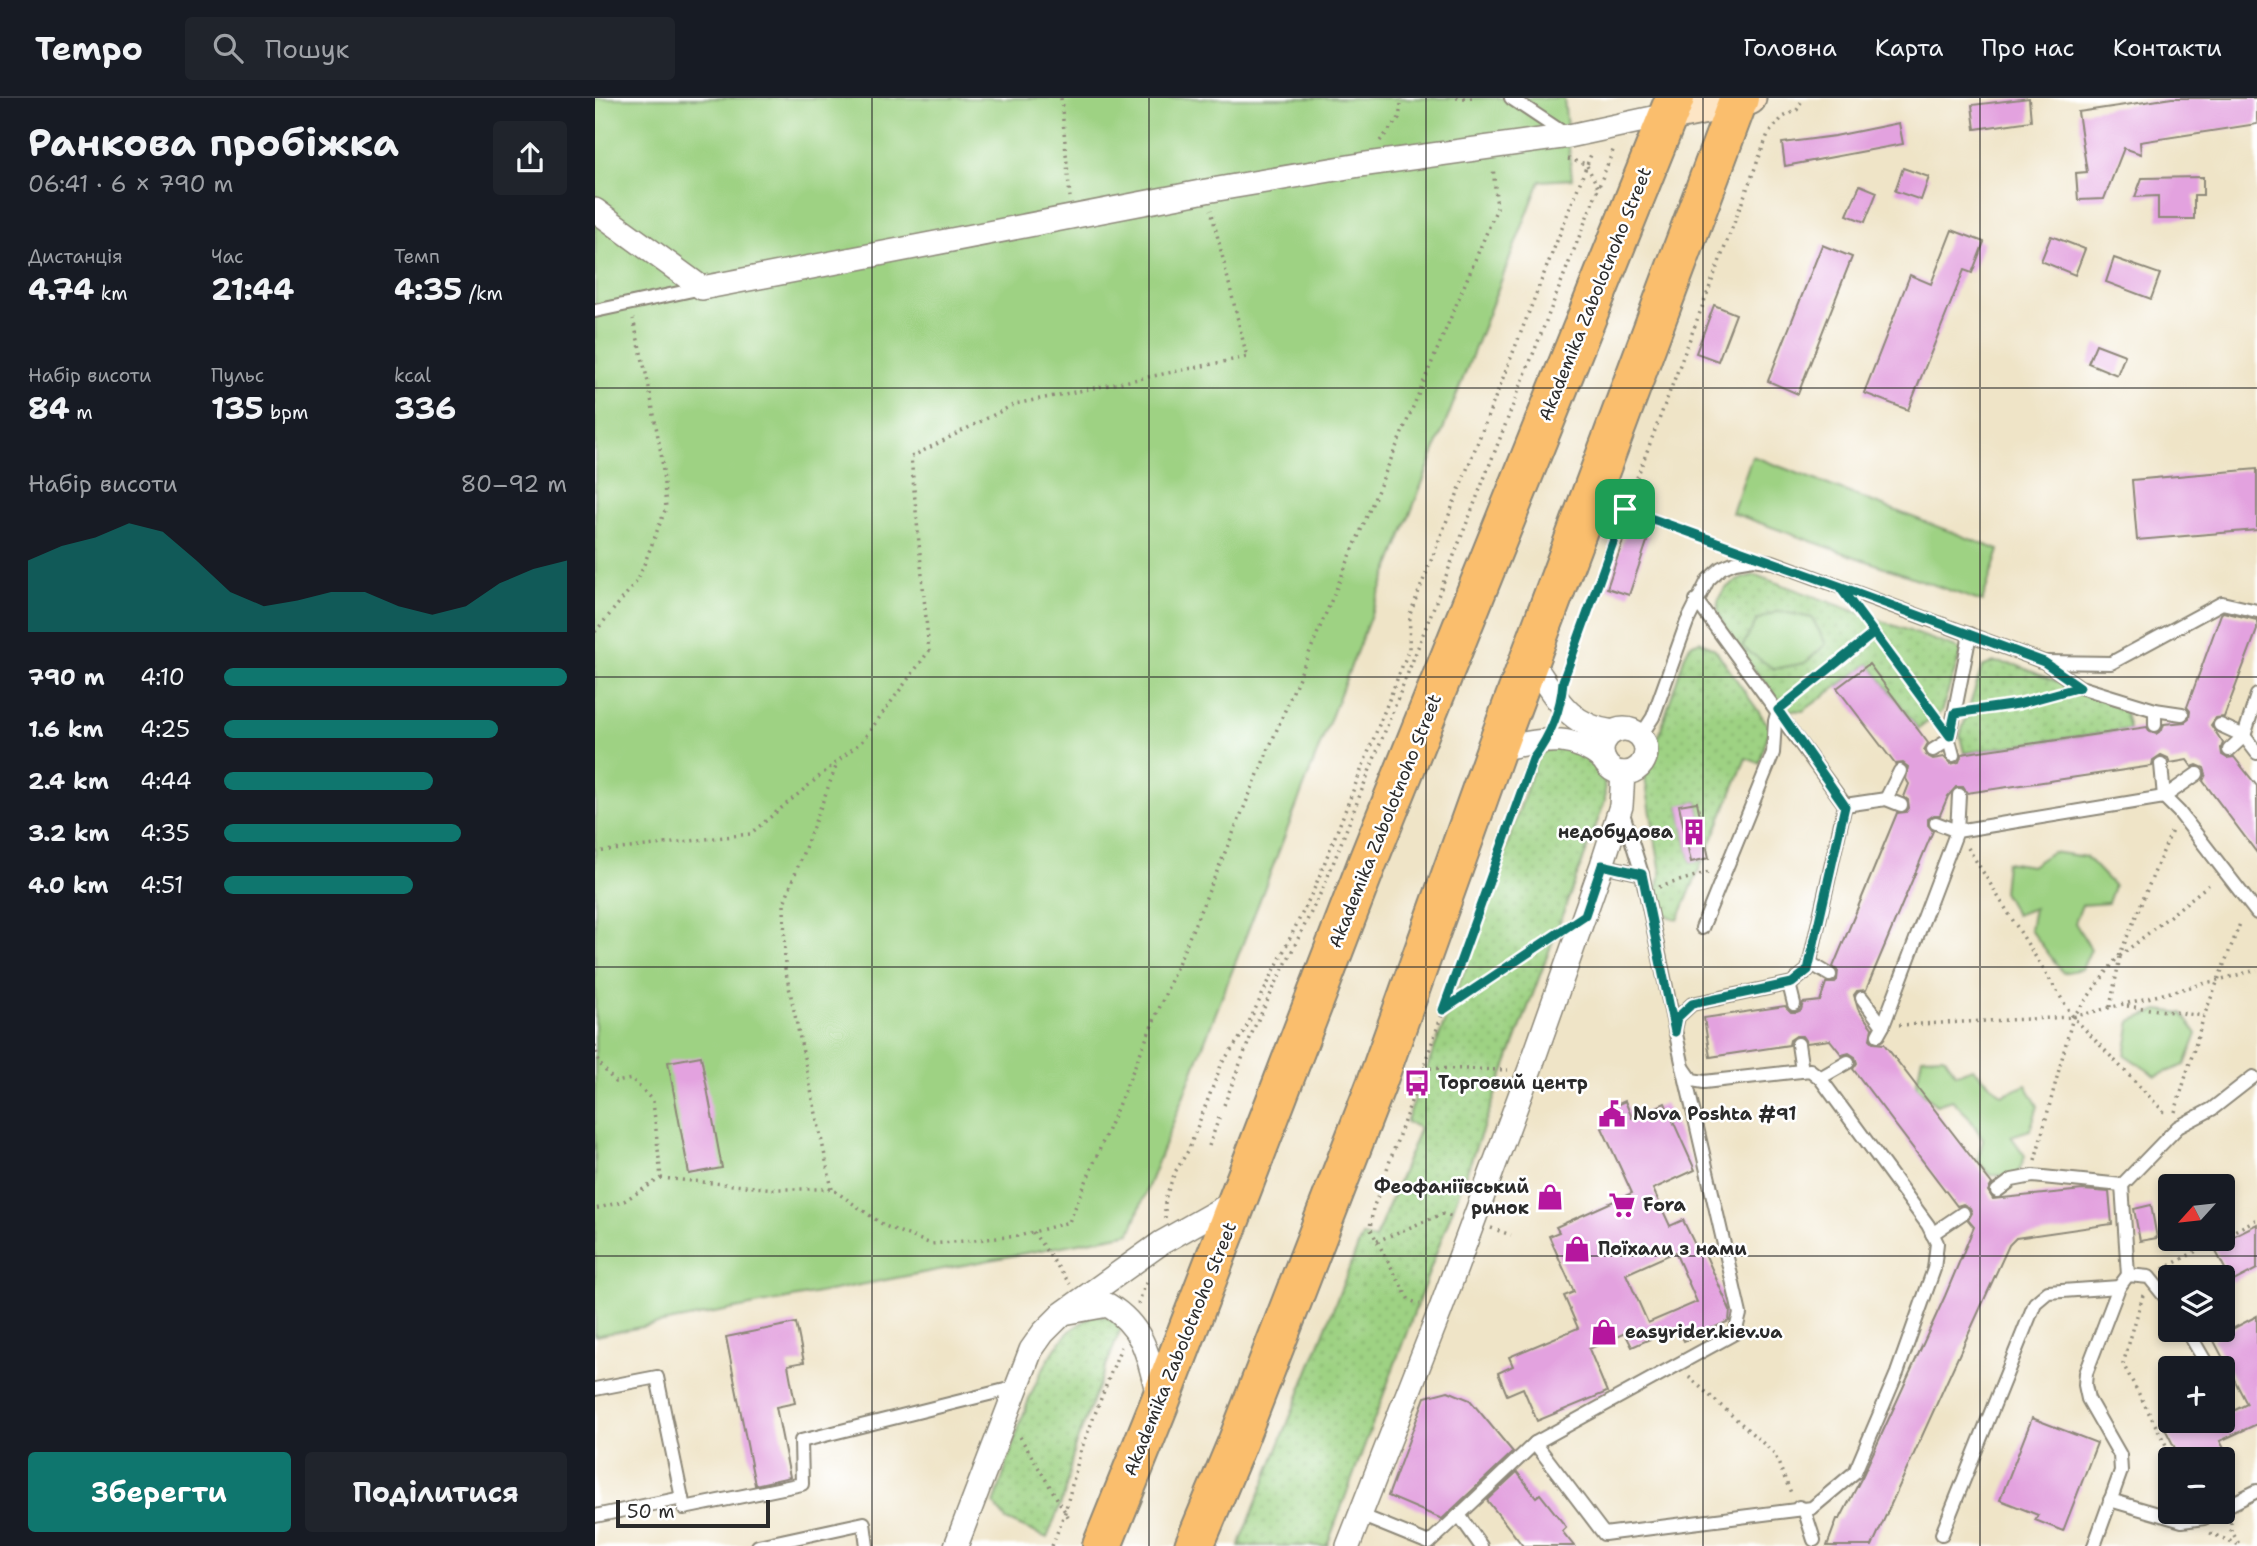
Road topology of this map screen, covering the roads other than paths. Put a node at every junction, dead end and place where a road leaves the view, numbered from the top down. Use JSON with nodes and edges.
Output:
{"nodes":[{"id":1,"x":1511,"y":98,"type":"edge"},
{"id":2,"x":1742,"y":99,"type":"edge"},
{"id":3,"x":1671,"y":106,"type":"edge"},
{"id":4,"x":1569,"y":136,"type":"junction"},
{"id":5,"x":595,"y":210,"type":"edge"},
{"id":6,"x":702,"y":288,"type":"junction"},
{"id":7,"x":595,"y":311,"type":"edge"},
{"id":8,"x":1696,"y":600,"type":"junction"},
{"id":9,"x":2257,"y":611,"type":"edge"},
{"id":10,"x":1970,"y":635,"type":"junction"},
{"id":11,"x":1530,"y":660,"type":"junction"},
{"id":12,"x":2044,"y":662,"type":"junction"},
{"id":13,"x":2257,"y":695,"type":"edge"},
{"id":14,"x":1778,"y":710,"type":"junction"},
{"id":15,"x":2155,"y":710,"type":"junction"},
{"id":16,"x":2182,"y":714,"type":"dead end"},
{"id":17,"x":2155,"y":725,"type":"dead end"},
{"id":18,"x":2220,"y":725,"type":"dead end"},
{"id":19,"x":1613,"y":732,"type":"junction"},
{"id":20,"x":2243,"y":736,"type":"junction"},
{"id":21,"x":1640,"y":737,"type":"junction"},
{"id":22,"x":1950,"y":738,"type":"junction"},
{"id":23,"x":1496,"y":749,"type":"junction"},
{"id":24,"x":1933,"y":750,"type":"dead end"},
{"id":25,"x":2229,"y":750,"type":"dead end"},
{"id":26,"x":2257,"y":753,"type":"edge"},
{"id":27,"x":1953,"y":755,"type":"dead end"},
{"id":28,"x":2161,"y":764,"type":"dead end"},
{"id":29,"x":1614,"y":766,"type":"junction"},
{"id":30,"x":1900,"y":771,"type":"dead end"},
{"id":31,"x":2197,"y":774,"type":"dead end"},
{"id":32,"x":1959,"y":795,"type":"dead end"},
{"id":33,"x":2164,"y":797,"type":"junction"},
{"id":34,"x":1886,"y":799,"type":"junction"},
{"id":35,"x":1901,"y":805,"type":"dead end"},
{"id":36,"x":1621,"y":806,"type":"junction"},
{"id":37,"x":1845,"y":806,"type":"junction"},
{"id":38,"x":1936,"y":823,"type":"dead end"},
{"id":39,"x":1957,"y":831,"type":"junction"},
{"id":40,"x":1602,"y":865,"type":"junction"},
{"id":41,"x":1642,"y":874,"type":"junction"},
{"id":42,"x":2253,"y":908,"type":"edge"},
{"id":43,"x":1702,"y":928,"type":"dead end"},
{"id":44,"x":1810,"y":963,"type":"junction"},
{"id":45,"x":1830,"y":975,"type":"dead end"},
{"id":46,"x":1789,"y":984,"type":"junction"},
{"id":47,"x":1862,"y":998,"type":"dead end"},
{"id":48,"x":1794,"y":1004,"type":"dead end"},
{"id":49,"x":1675,"y":1032,"type":"junction"},
{"id":50,"x":1798,"y":1044,"type":"dead end"},
{"id":51,"x":1847,"y":1062,"type":"dead end"},
{"id":52,"x":1683,"y":1068,"type":"junction"},
{"id":53,"x":1802,"y":1071,"type":"junction"},
{"id":54,"x":2256,"y":1074,"type":"edge"},
{"id":55,"x":1820,"y":1078,"type":"junction"},
{"id":56,"x":2122,"y":1185,"type":"junction"},
{"id":57,"x":1997,"y":1191,"type":"dead end"},
{"id":58,"x":1239,"y":1199,"type":"junction"},
{"id":59,"x":1963,"y":1213,"type":"dead end"},
{"id":60,"x":1932,"y":1234,"type":"junction"},
{"id":61,"x":2128,"y":1275,"type":"junction"},
{"id":62,"x":2119,"y":1287,"type":"junction"},
{"id":63,"x":2158,"y":1289,"type":"edge"},
{"id":64,"x":1072,"y":1307,"type":"junction"},
{"id":65,"x":1017,"y":1387,"type":"junction"},
{"id":66,"x":595,"y":1389,"type":"edge"},
{"id":67,"x":1160,"y":1402,"type":"junction"},
{"id":68,"x":1535,"y":1443,"type":"junction"},
{"id":69,"x":2257,"y":1491,"type":"edge"},
{"id":70,"x":682,"y":1498,"type":"junction"},
{"id":71,"x":2110,"y":1500,"type":"junction"},
{"id":72,"x":2235,"y":1502,"type":"edge"},
{"id":73,"x":1800,"y":1507,"type":"junction"},
{"id":74,"x":1459,"y":1514,"type":"junction"},
{"id":75,"x":2158,"y":1514,"type":"edge"},
{"id":76,"x":1360,"y":1515,"type":"junction"},
{"id":77,"x":595,"y":1516,"type":"edge"},
{"id":78,"x":1942,"y":1534,"type":"dead end"},
{"id":79,"x":1814,"y":1541,"type":"dead end"},
{"id":80,"x":1429,"y":1544,"type":"edge"},
{"id":81,"x":758,"y":1546,"type":"edge"},
{"id":82,"x":867,"y":1546,"type":"edge"},
{"id":83,"x":955,"y":1546,"type":"edge"},
{"id":84,"x":1102,"y":1546,"type":"edge"},
{"id":85,"x":1194,"y":1546,"type":"edge"},
{"id":86,"x":1348,"y":1546,"type":"edge"},
{"id":87,"x":1481,"y":1546,"type":"edge"},
{"id":88,"x":2094,"y":1546,"type":"edge"}],
"edges":[{"from":1,"to":4,"type":"lane"},
{"from":2,"to":3,"type":"street"},
{"from":2,"to":11,"type":"highway"},
{"from":3,"to":4,"type":"street"},
{"from":3,"to":58,"type":"highway","name":"Akademika Zabolotnoho Street"},
{"from":4,"to":6,"type":"street"},
{"from":5,"to":6,"type":"street"},
{"from":6,"to":7,"type":"lane"},
{"from":8,"to":10,"type":"lane"},
{"from":8,"to":14,"type":"lane"},
{"from":8,"to":21,"type":"lane"},
{"from":9,"to":12,"type":"lane"},
{"from":10,"to":12,"type":"lane"},
{"from":10,"to":22,"type":"lane"},
{"from":11,"to":19,"type":"street"},
{"from":11,"to":23,"type":"highway"},
{"from":12,"to":15,"type":"lane"},
{"from":13,"to":20,"type":"lane"},
{"from":14,"to":37,"type":"lane"},
{"from":14,"to":43,"type":"lane"},
{"from":15,"to":16,"type":"lane"},
{"from":15,"to":17,"type":"lane"},
{"from":18,"to":20,"type":"lane"},
{"from":19,"to":21,"type":"street"},
{"from":19,"to":29,"type":"street"},
{"from":20,"to":25,"type":"lane"},
{"from":20,"to":26,"type":"lane"},
{"from":21,"to":29,"type":"street"},
{"from":22,"to":24,"type":"lane"},
{"from":22,"to":27,"type":"lane"},
{"from":23,"to":29,"type":"street"},
{"from":23,"to":85,"type":"highway"},
{"from":28,"to":33,"type":"lane"},
{"from":29,"to":36,"type":"street"},
{"from":30,"to":34,"type":"lane"},
{"from":31,"to":33,"type":"lane"},
{"from":32,"to":39,"type":"lane"},
{"from":33,"to":39,"type":"lane"},
{"from":33,"to":42,"type":"lane"},
{"from":34,"to":35,"type":"lane"},
{"from":34,"to":37,"type":"lane"},
{"from":36,"to":40,"type":"street"},
{"from":36,"to":41,"type":"lane"},
{"from":37,"to":44,"type":"lane"},
{"from":38,"to":39,"type":"lane"},
{"from":39,"to":47,"type":"lane"},
{"from":40,"to":41,"type":"lane"},
{"from":40,"to":76,"type":"street"},
{"from":41,"to":49,"type":"lane"},
{"from":44,"to":45,"type":"lane"},
{"from":44,"to":46,"type":"lane"},
{"from":46,"to":48,"type":"lane"},
{"from":46,"to":49,"type":"lane"},
{"from":49,"to":52,"type":"lane"},
{"from":50,"to":53,"type":"lane"},
{"from":51,"to":55,"type":"lane"},
{"from":52,"to":53,"type":"lane"},
{"from":52,"to":68,"type":"lane"},
{"from":53,"to":55,"type":"lane"},
{"from":54,"to":56,"type":"lane"},
{"from":55,"to":60,"type":"lane"},
{"from":56,"to":57,"type":"lane"},
{"from":56,"to":61,"type":"lane"},
{"from":58,"to":64,"type":"street"},
{"from":58,"to":67,"type":"highway","name":"Akademika Zabolotnoho Street"},
{"from":59,"to":60,"type":"lane"},
{"from":60,"to":73,"type":"lane"},
{"from":61,"to":62,"type":"lane"},
{"from":61,"to":63,"type":"lane"},
{"from":62,"to":71,"type":"lane"},
{"from":62,"to":78,"type":"lane"},
{"from":64,"to":65,"type":"street"},
{"from":64,"to":67,"type":"street"},
{"from":65,"to":70,"type":"lane"},
{"from":65,"to":83,"type":"street"},
{"from":66,"to":70,"type":"lane"},
{"from":67,"to":84,"type":"highway","name":"Akademika Zabolotnoho Street"},
{"from":68,"to":73,"type":"lane"},
{"from":68,"to":74,"type":"lane"},
{"from":69,"to":72,"type":"lane"},
{"from":70,"to":77,"type":"lane"},
{"from":71,"to":75,"type":"lane"},
{"from":71,"to":88,"type":"lane"},
{"from":73,"to":79,"type":"lane"},
{"from":74,"to":80,"type":"lane"},
{"from":74,"to":87,"type":"lane"},
{"from":76,"to":80,"type":"lane"},
{"from":76,"to":86,"type":"street"},
{"from":81,"to":82,"type":"lane"}]}
